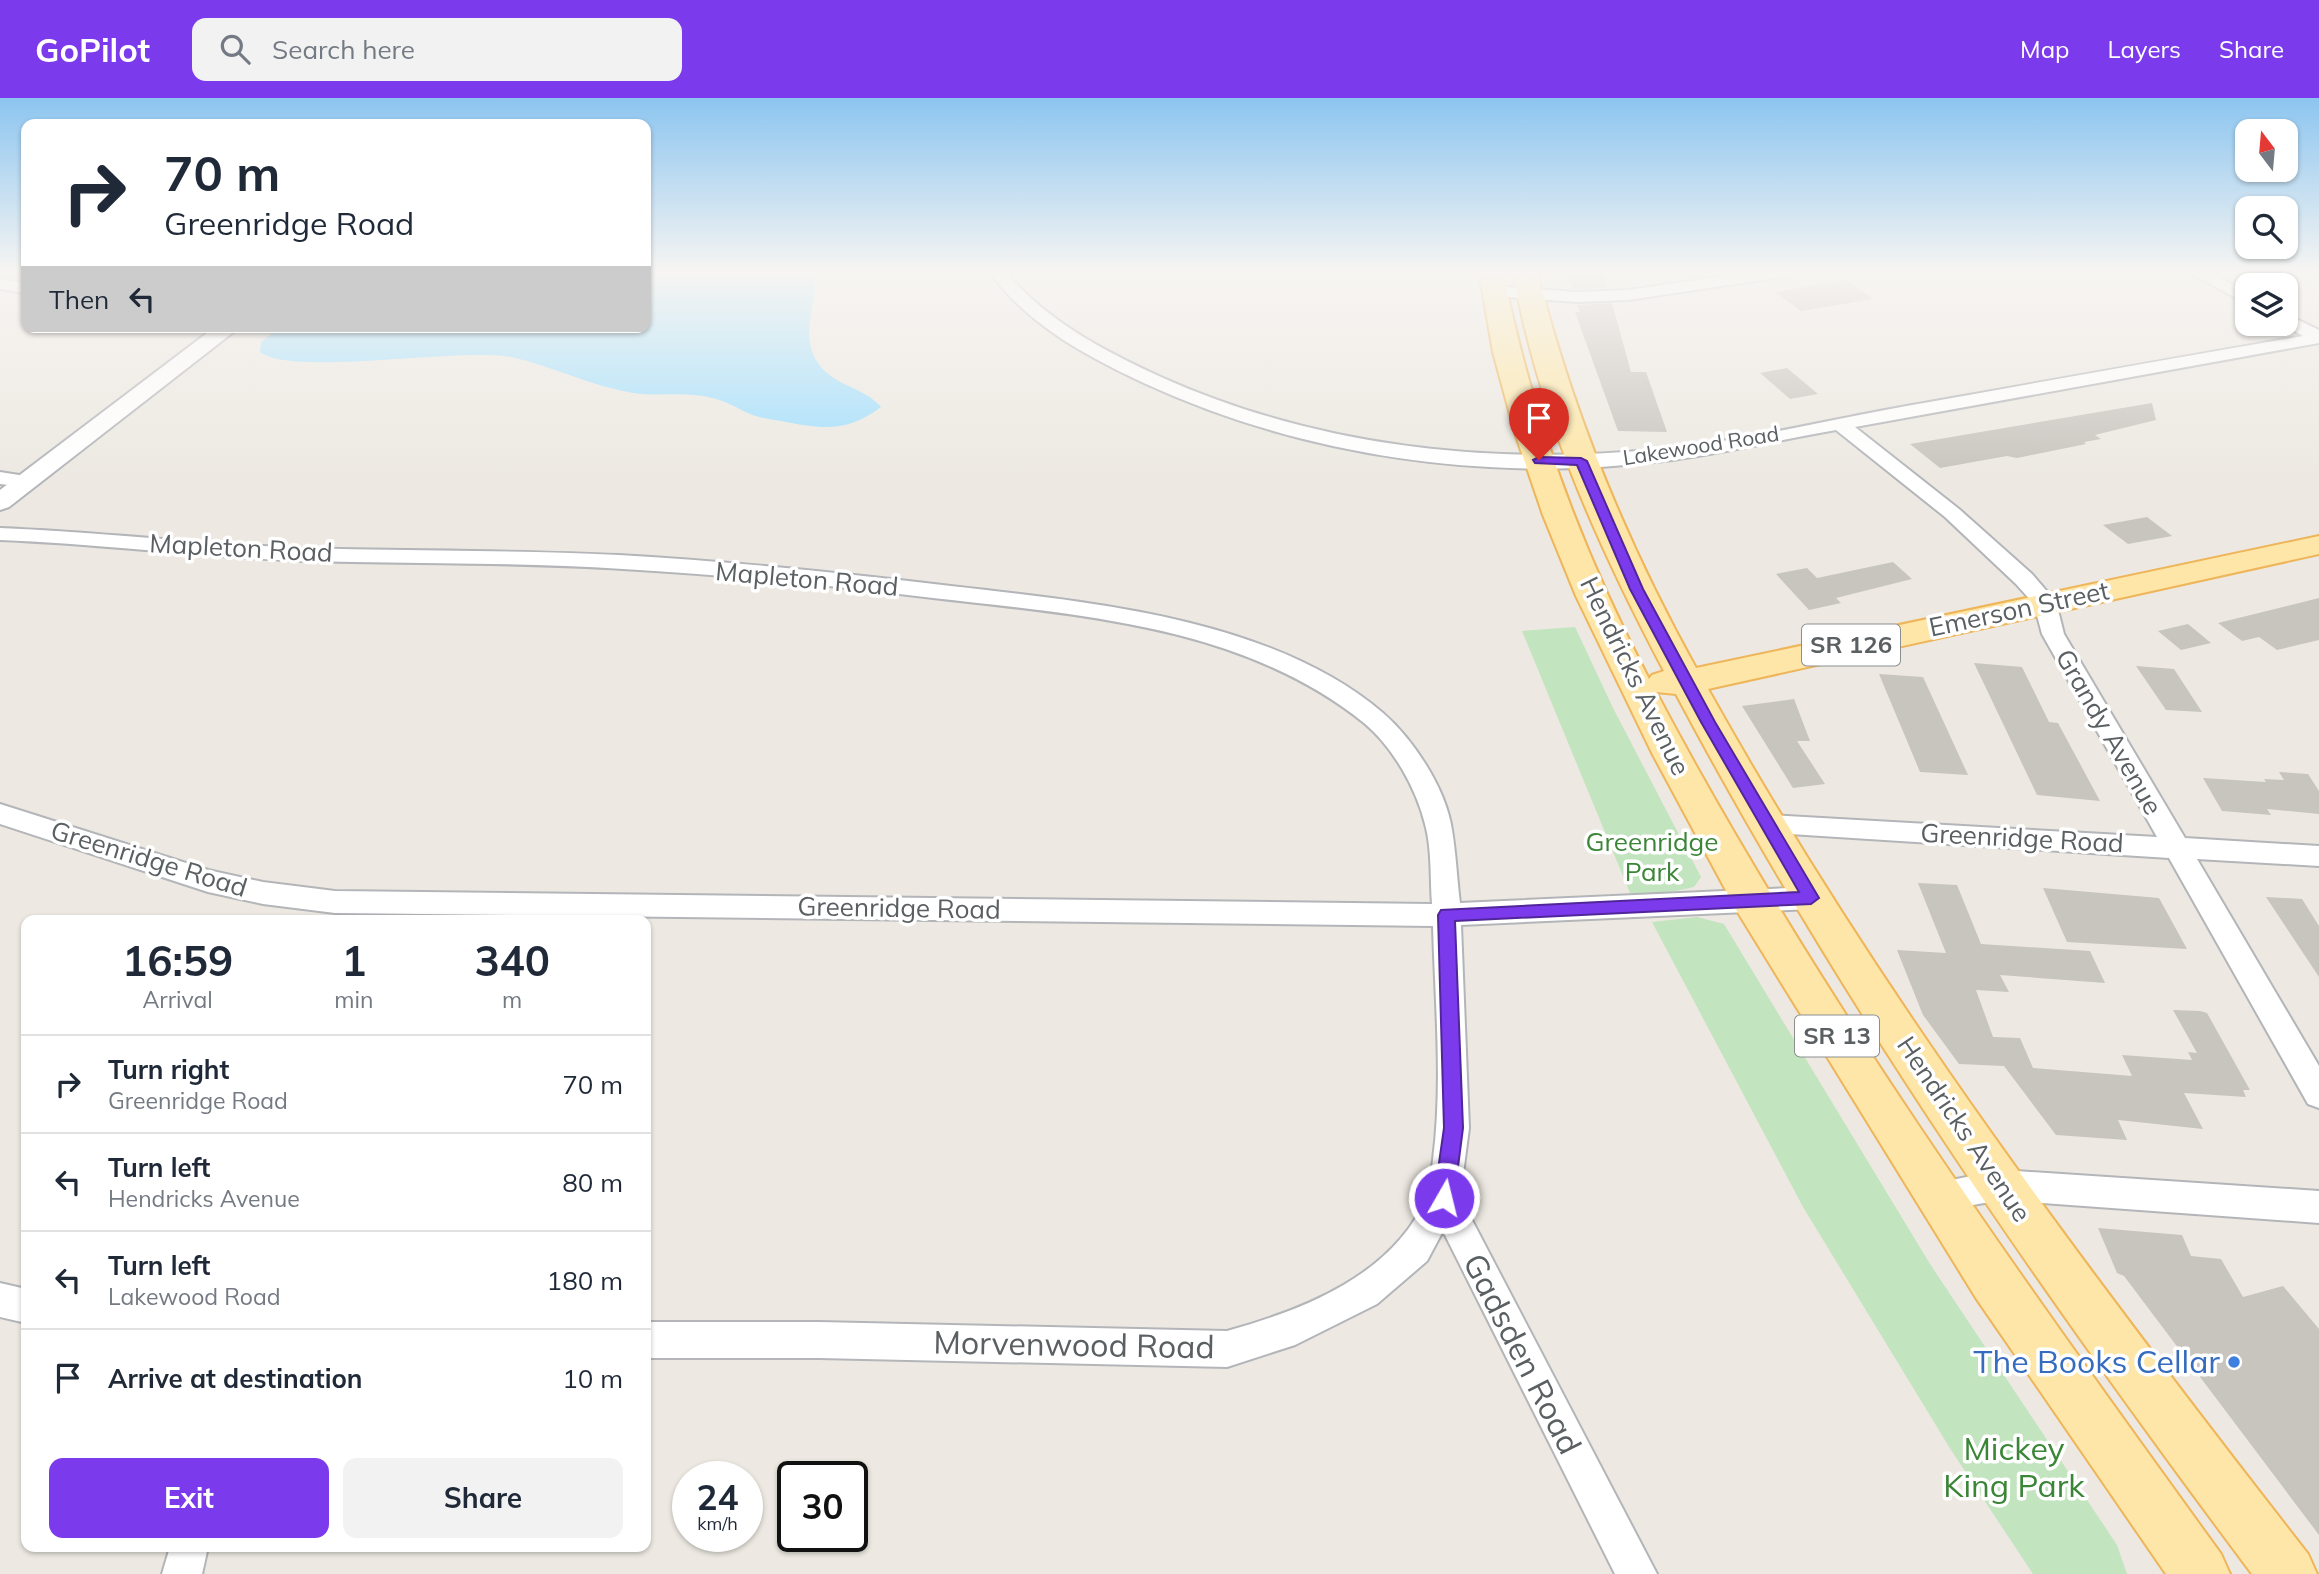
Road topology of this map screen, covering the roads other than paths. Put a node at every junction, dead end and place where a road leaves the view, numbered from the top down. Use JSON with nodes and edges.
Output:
{"nodes":[{"id":1,"x":212,"y":340,"type":"edge"},
{"id":2,"x":1078,"y":340,"type":"edge"},
{"id":3,"x":1504,"y":340,"type":"edge"},
{"id":4,"x":1541,"y":340,"type":"edge"},
{"id":5,"x":2309,"y":340,"type":"edge"},
{"id":6,"x":1840,"y":424,"type":"junction"},
{"id":7,"x":1539,"y":460,"type":"junction"},
{"id":8,"x":1581,"y":461,"type":"junction"},
{"id":9,"x":0,"y":478,"type":"edge"},
{"id":10,"x":25,"y":481,"type":"junction"},
{"id":11,"x":0,"y":502,"type":"edge"},
{"id":12,"x":0,"y":534,"type":"edge"},
{"id":13,"x":2319,"y":545,"type":"edge"},
{"id":14,"x":2045,"y":602,"type":"junction"},
{"id":15,"x":1686,"y":682,"type":"junction"},
{"id":16,"x":1641,"y":694,"type":"junction"},
{"id":17,"x":0,"y":814,"type":"edge"},
{"id":18,"x":1767,"y":825,"type":"junction"},
{"id":19,"x":2176,"y":847,"type":"junction"},
{"id":20,"x":2319,"y":856,"type":"edge"},
{"id":21,"x":1811,"y":898,"type":"junction"},
{"id":22,"x":1751,"y":900,"type":"junction"},
{"id":23,"x":1447,"y":915,"type":"junction"},
{"id":24,"x":2319,"y":1094,"type":"edge"},
{"id":25,"x":2001,"y":1185,"type":"junction"},
{"id":26,"x":1939,"y":1196,"type":"junction"},
{"id":27,"x":1444,"y":1198,"type":"junction"},
{"id":28,"x":2319,"y":1207,"type":"edge"},
{"id":29,"x":0,"y":1300,"type":"edge"},
{"id":30,"x":21,"y":1305,"type":"edge"},
{"id":31,"x":651,"y":1339,"type":"edge"},
{"id":32,"x":188,"y":1552,"type":"edge"},
{"id":33,"x":182,"y":1574,"type":"edge"},
{"id":34,"x":1637,"y":1574,"type":"edge"},
{"id":35,"x":2201,"y":1574,"type":"edge"},
{"id":36,"x":2288,"y":1574,"type":"edge"}],
"edges":[{"from":1,"to":10,"type":"street"},
{"from":2,"to":7,"type":"street","name":"Lakewood Road"},
{"from":3,"to":7,"type":"main road","name":"Hendricks Avenue","number":"SR 13"},
{"from":4,"to":8,"type":"main road","name":"Hendricks Avenue","number":"SR 13"},
{"from":5,"to":6,"type":"street","name":"Lakewood Road"},
{"from":6,"to":8,"type":"street","name":"Lakewood Road"},
{"from":6,"to":14,"type":"street"},
{"from":7,"to":8,"type":"street","name":"Lakewood Road"},
{"from":7,"to":16,"type":"main road","name":"Hendricks Avenue","number":"SR 13"},
{"from":8,"to":15,"type":"main road","name":"Hendricks Avenue","number":"SR 13"},
{"from":9,"to":10,"type":"street"},
{"from":10,"to":11,"type":"street"},
{"from":12,"to":23,"type":"street","name":"Mapleton Road"},
{"from":13,"to":14,"type":"main road","name":"Emerson Street","number":"SR 126"},
{"from":14,"to":15,"type":"main road","name":"Emerson Street","number":"SR 126"},
{"from":14,"to":19,"type":"street","name":"Grandy Avenue"},
{"from":15,"to":16,"type":"main road","name":"Emerson Street","number":"SR 126"},
{"from":15,"to":18,"type":"main road","name":"Hendricks Avenue","number":"SR 13"},
{"from":16,"to":18,"type":"main road"},
{"from":16,"to":22,"type":"main road","name":"Hendricks Avenue","number":"SR 13"},
{"from":17,"to":23,"type":"street","name":"Greenridge Road"},
{"from":18,"to":19,"type":"street","name":"Greenridge Road"},
{"from":18,"to":21,"type":"main road","name":"Hendricks Avenue","number":"SR 13"},
{"from":19,"to":20,"type":"street","name":"Greenridge Road"},
{"from":19,"to":24,"type":"street","name":"Grandy Avenue"},
{"from":21,"to":22,"type":"street","name":"Greenridge Road"},
{"from":21,"to":25,"type":"main road","name":"Hendricks Avenue","number":"SR 13"},
{"from":22,"to":23,"type":"street","name":"Greenridge Road"},
{"from":22,"to":26,"type":"main road","name":"Hendricks Avenue","number":"SR 13"},
{"from":23,"to":27,"type":"street"},
{"from":25,"to":26,"type":"street"},
{"from":25,"to":28,"type":"street"},
{"from":25,"to":36,"type":"main road","name":"Hendricks Avenue","number":"SR 13"},
{"from":26,"to":35,"type":"main road","name":"Hendricks Avenue","number":"SR 13"},
{"from":27,"to":31,"type":"street","name":"Morvenwood Road"},
{"from":27,"to":34,"type":"street","name":"Gadsden Road"},
{"from":29,"to":30,"type":"street"},
{"from":32,"to":33,"type":"street"}]}
